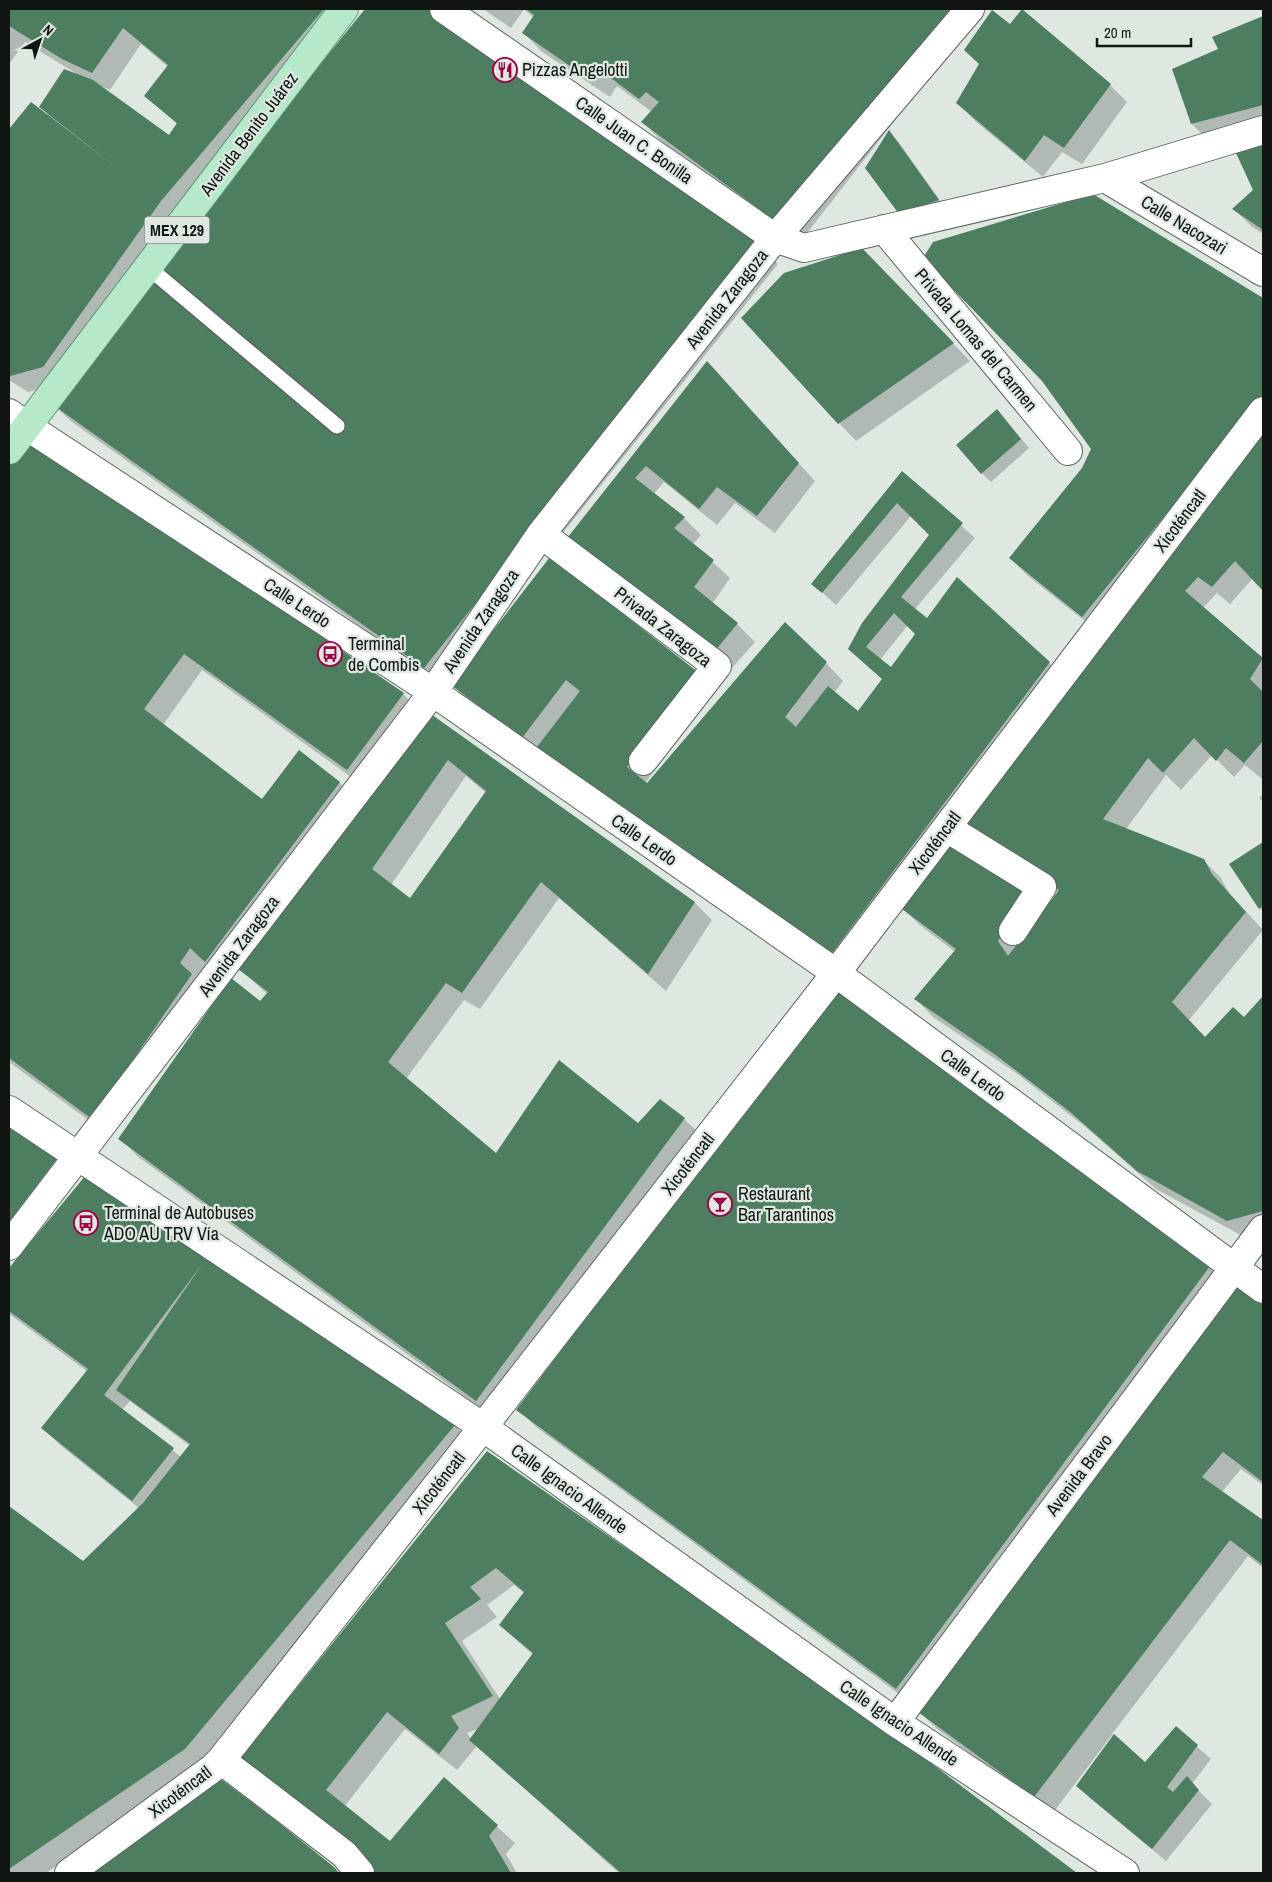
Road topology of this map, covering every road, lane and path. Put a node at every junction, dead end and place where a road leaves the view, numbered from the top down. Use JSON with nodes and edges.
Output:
{"nodes":[{"id":1,"x":344,"y":9,"type":"edge"},
{"id":2,"x":444,"y":9,"type":"edge"},
{"id":3,"x":970,"y":9,"type":"edge"},
{"id":4,"x":1263,"y":130,"type":"edge"},
{"id":5,"x":1105,"y":178,"type":"junction"},
{"id":6,"x":884,"y":229,"type":"junction"},
{"id":7,"x":776,"y":238,"type":"junction"},
{"id":8,"x":148,"y":268,"type":"junction"},
{"id":9,"x":1263,"y":272,"type":"edge"},
{"id":10,"x":1263,"y":411,"type":"edge"},
{"id":11,"x":18,"y":420,"type":"edge"},
{"id":12,"x":337,"y":426,"type":"dead end"},
{"id":13,"x":9,"y":450,"type":"edge"},
{"id":14,"x":1068,"y":451,"type":"dead end"},
{"id":15,"x":541,"y":534,"type":"junction"},
{"id":16,"x":432,"y":692,"type":"junction"},
{"id":17,"x":643,"y":761,"type":"dead end"},
{"id":18,"x":947,"y":828,"type":"junction"},
{"id":19,"x":1012,"y":931,"type":"dead end"},
{"id":20,"x":836,"y":973,"type":"junction"},
{"id":21,"x":9,"y":1110,"type":"edge"},
{"id":22,"x":78,"y":1157,"type":"junction"},
{"id":23,"x":1263,"y":1229,"type":"edge"},
{"id":24,"x":9,"y":1246,"type":"edge"},
{"id":25,"x":1234,"y":1268,"type":"junction"},
{"id":26,"x":1263,"y":1289,"type":"edge"},
{"id":27,"x":483,"y":1428,"type":"junction"},
{"id":28,"x":895,"y":1722,"type":"junction"},
{"id":29,"x":217,"y":1764,"type":"junction"},
{"id":30,"x":68,"y":1873,"type":"edge"},
{"id":31,"x":348,"y":1873,"type":"edge"},
{"id":32,"x":360,"y":1873,"type":"edge"},
{"id":33,"x":1125,"y":1873,"type":"edge"}],
"edges":[{"from":1,"to":8,"type":"main road","name":"Avenida Benito Juárez","number":"MEX 129"},
{"from":2,"to":7,"type":"street","name":"Calle Juan C. Bonilla"},
{"from":3,"to":7,"type":"street","name":"Avenida Zaragoza"},
{"from":4,"to":5,"type":"street"},
{"from":5,"to":6,"type":"street"},
{"from":5,"to":9,"type":"street","name":"Calle Nacozari"},
{"from":6,"to":7,"type":"street","name":"Calle Juan C. Bonilla"},
{"from":6,"to":14,"type":"street","name":"Privada Lomas del Carmen"},
{"from":7,"to":15,"type":"street","name":"Avenida Zaragoza"},
{"from":8,"to":11,"type":"main road","name":"Avenida Benito Juárez","number":"MEX 129"},
{"from":8,"to":12,"type":"lane"},
{"from":10,"to":18,"type":"street","name":"Xicoténcatl"},
{"from":11,"to":13,"type":"main road","name":"Avenida Benito Juárez","number":"MEX 129"},
{"from":11,"to":16,"type":"street","name":"Calle Lerdo"},
{"from":15,"to":16,"type":"street","name":"Avenida Zaragoza"},
{"from":15,"to":17,"type":"street","name":"Privada Zaragoza"},
{"from":16,"to":20,"type":"street","name":"Calle Lerdo"},
{"from":16,"to":22,"type":"street","name":"Avenida Zaragoza"},
{"from":18,"to":19,"type":"street"},
{"from":18,"to":20,"type":"street","name":"Xicoténcatl"},
{"from":20,"to":25,"type":"street","name":"Calle Lerdo"},
{"from":20,"to":27,"type":"street","name":"Xicoténcatl"},
{"from":21,"to":22,"type":"street","name":"Calle Ignacio Allende"},
{"from":22,"to":24,"type":"street","name":"Avenida Zaragoza"},
{"from":22,"to":27,"type":"street","name":"Calle Ignacio Allende"},
{"from":23,"to":25,"type":"street","name":"Avenida Bravo"},
{"from":25,"to":26,"type":"street","name":"Calle Lerdo"},
{"from":25,"to":28,"type":"street","name":"Avenida Bravo"},
{"from":27,"to":28,"type":"street","name":"Calle Ignacio Allende"},
{"from":27,"to":29,"type":"street","name":"Xicoténcatl"},
{"from":28,"to":33,"type":"street","name":"Calle Ignacio Allende"},
{"from":29,"to":30,"type":"street","name":"Xicoténcatl"},
{"from":29,"to":31,"type":"street"},
{"from":29,"to":32,"type":"street"}]}
